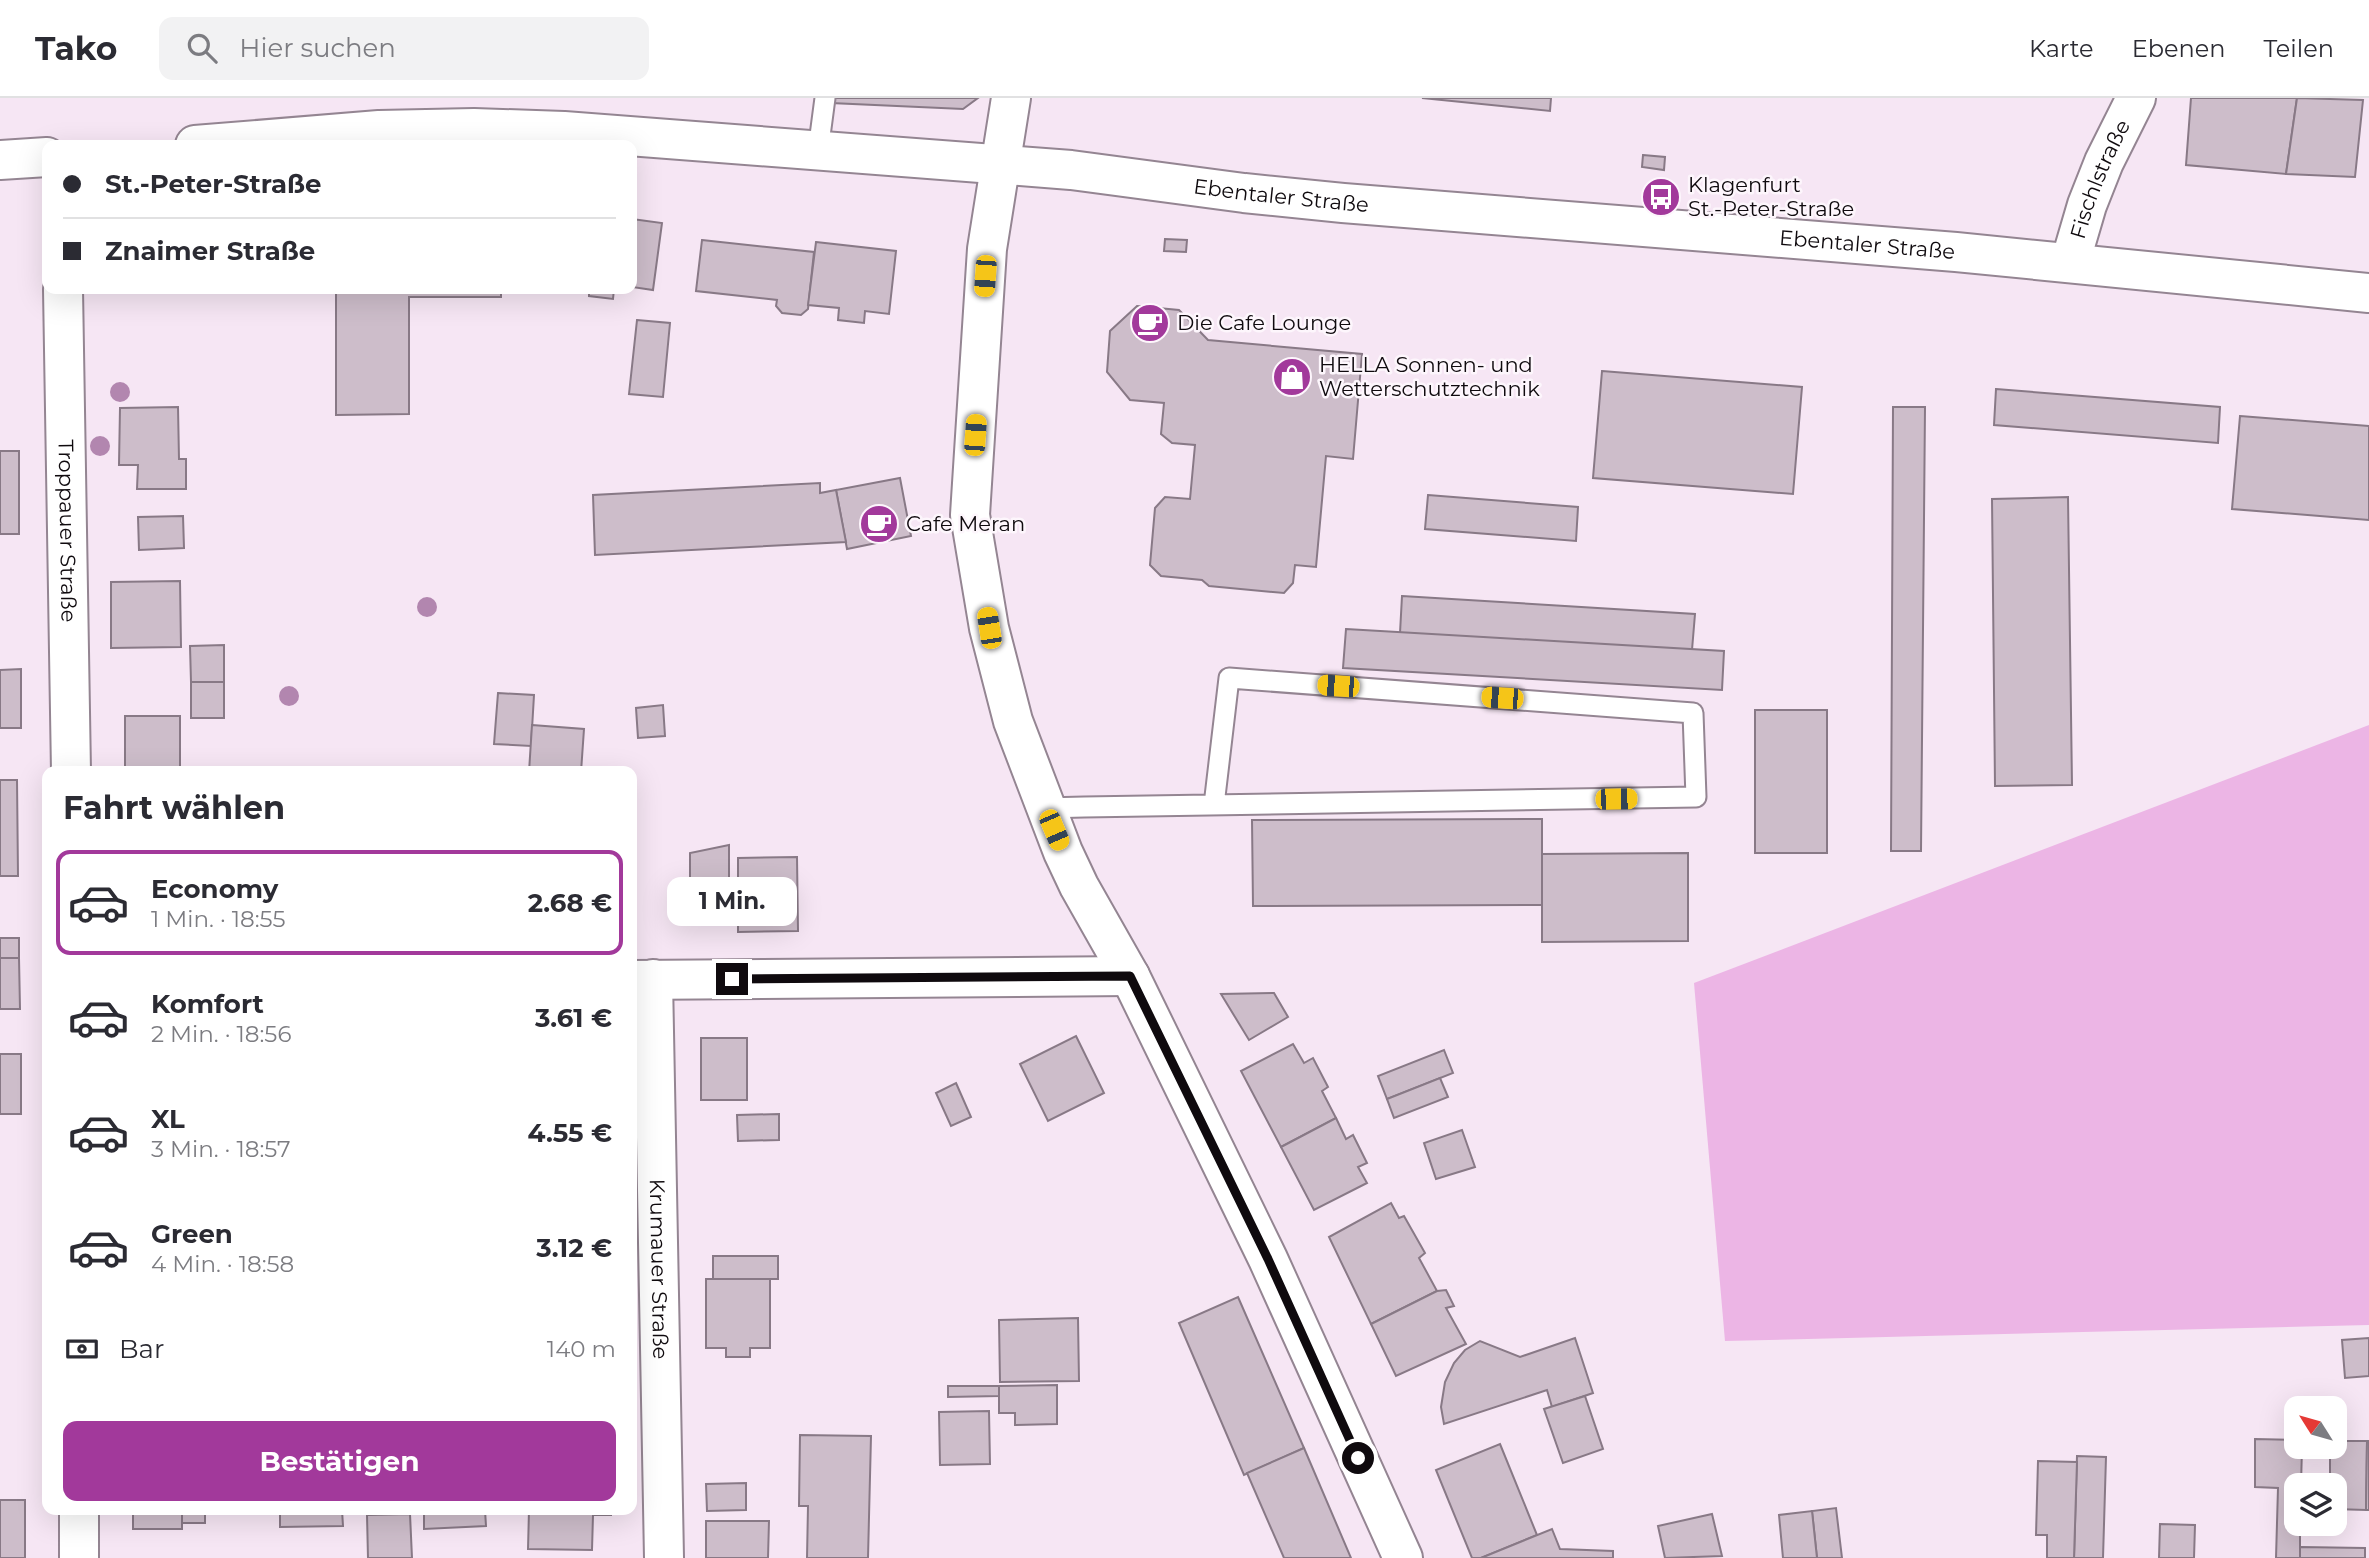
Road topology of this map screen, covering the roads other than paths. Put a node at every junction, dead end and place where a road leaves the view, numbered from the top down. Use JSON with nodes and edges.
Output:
{"nodes":[{"id":1,"x":825,"y":98,"type":"edge"},
{"id":2,"x":1010,"y":98,"type":"edge"},
{"id":3,"x":2136,"y":98,"type":"edge"},
{"id":4,"x":256,"y":140,"type":"edge"},
{"id":5,"x":818,"y":151,"type":"junction"},
{"id":6,"x":42,"y":157,"type":"edge"},
{"id":7,"x":0,"y":160,"type":"edge"},
{"id":8,"x":1001,"y":165,"type":"junction"},
{"id":9,"x":2070,"y":263,"type":"junction"},
{"id":10,"x":2369,"y":293,"type":"edge"},
{"id":11,"x":63,"y":294,"type":"edge"},
{"id":12,"x":71,"y":766,"type":"edge"},
{"id":13,"x":1214,"y":805,"type":"junction"},
{"id":14,"x":1045,"y":808,"type":"junction"},
{"id":15,"x":1130,"y":976,"type":"junction"},
{"id":16,"x":642,"y":980,"type":"edge"},
{"id":17,"x":79,"y":1515,"type":"edge"},
{"id":18,"x":79,"y":1558,"type":"edge"},
{"id":19,"x":664,"y":1558,"type":"edge"},
{"id":20,"x":1403,"y":1558,"type":"edge"}],
"edges":[{"from":1,"to":5,"type":"lane"},
{"from":2,"to":8,"type":"street"},
{"from":3,"to":9,"type":"street","name":"Fischlstraße"},
{"from":4,"to":5,"type":"street","name":"Ebentaler Straße"},
{"from":5,"to":8,"type":"street","name":"Ebentaler Straße"},
{"from":6,"to":7,"type":"street"},
{"from":8,"to":9,"type":"street","name":"Ebentaler Straße"},
{"from":8,"to":14,"type":"street"},
{"from":9,"to":10,"type":"street","name":"Ebentaler Straße"},
{"from":11,"to":12,"type":"street","name":"Troppauer Straße"},
{"from":13,"to":13,"type":"lane"},
{"from":13,"to":14,"type":"lane"},
{"from":14,"to":15,"type":"street"},
{"from":15,"to":16,"type":"street"},
{"from":15,"to":20,"type":"street"},
{"from":16,"to":19,"type":"street","name":"Krumauer Straße"},
{"from":17,"to":18,"type":"street"}]}
